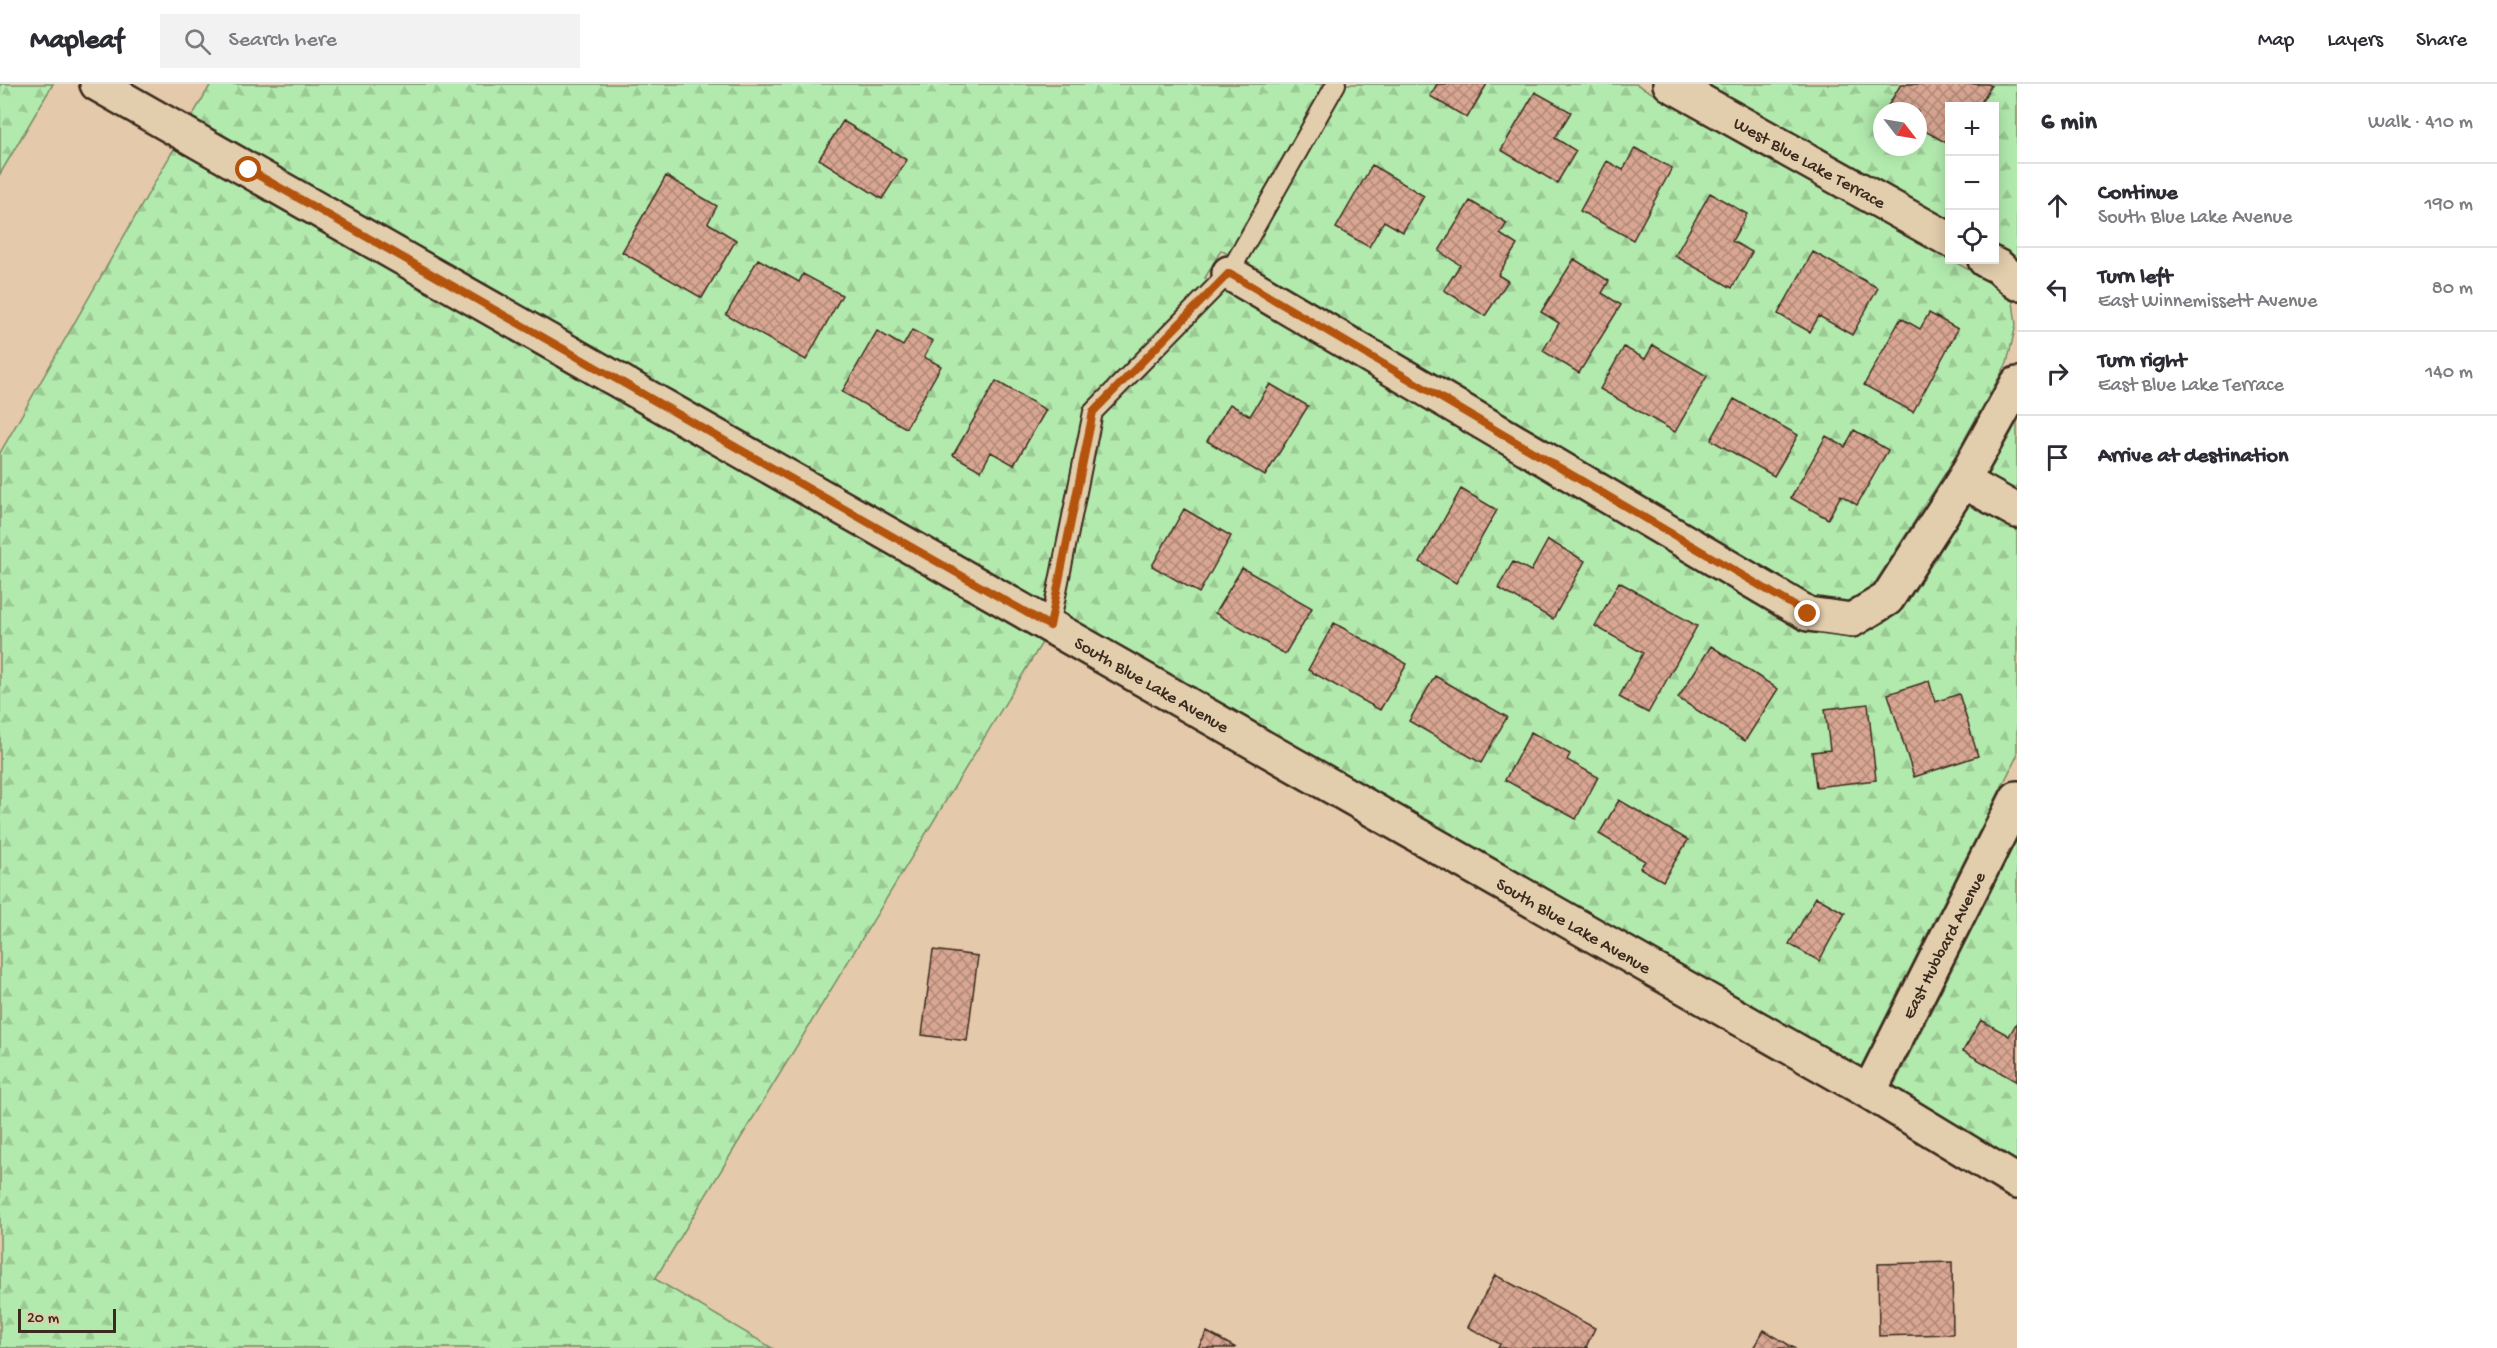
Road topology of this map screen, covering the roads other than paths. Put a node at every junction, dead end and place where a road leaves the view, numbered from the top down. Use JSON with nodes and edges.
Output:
{"nodes":[{"id":1,"x":97,"y":84,"type":"edge"},
{"id":2,"x":1336,"y":84,"type":"edge"},
{"id":3,"x":1670,"y":84,"type":"edge"},
{"id":4,"x":1945,"y":237,"type":"edge"},
{"id":5,"x":1993,"y":264,"type":"edge"},
{"id":6,"x":1229,"y":273,"type":"junction"},
{"id":7,"x":2017,"y":283,"type":"edge"},
{"id":8,"x":2017,"y":384,"type":"edge"},
{"id":9,"x":1962,"y":481,"type":"junction"},
{"id":10,"x":2017,"y":511,"type":"edge"},
{"id":11,"x":1050,"y":626,"type":"junction"},
{"id":12,"x":2017,"y":798,"type":"edge"},
{"id":13,"x":1869,"y":1092,"type":"junction"},
{"id":14,"x":2017,"y":1182,"type":"edge"}],
"edges":[{"from":1,"to":11,"type":"main road","name":"South Blue Lake Avenue"},
{"from":2,"to":6,"type":"lane"},
{"from":3,"to":4,"type":"main road","name":"West Blue Lake Terrace"},
{"from":5,"to":7,"type":"main road"},
{"from":6,"to":9,"type":"main road"},
{"from":6,"to":11,"type":"lane"},
{"from":8,"to":9,"type":"main road"},
{"from":9,"to":10,"type":"main road"},
{"from":11,"to":13,"type":"main road","name":"South Blue Lake Avenue"},
{"from":12,"to":13,"type":"main road","name":"East Hubbard Avenue"},
{"from":13,"to":14,"type":"main road","name":"South Blue Lake Avenue"}]}
